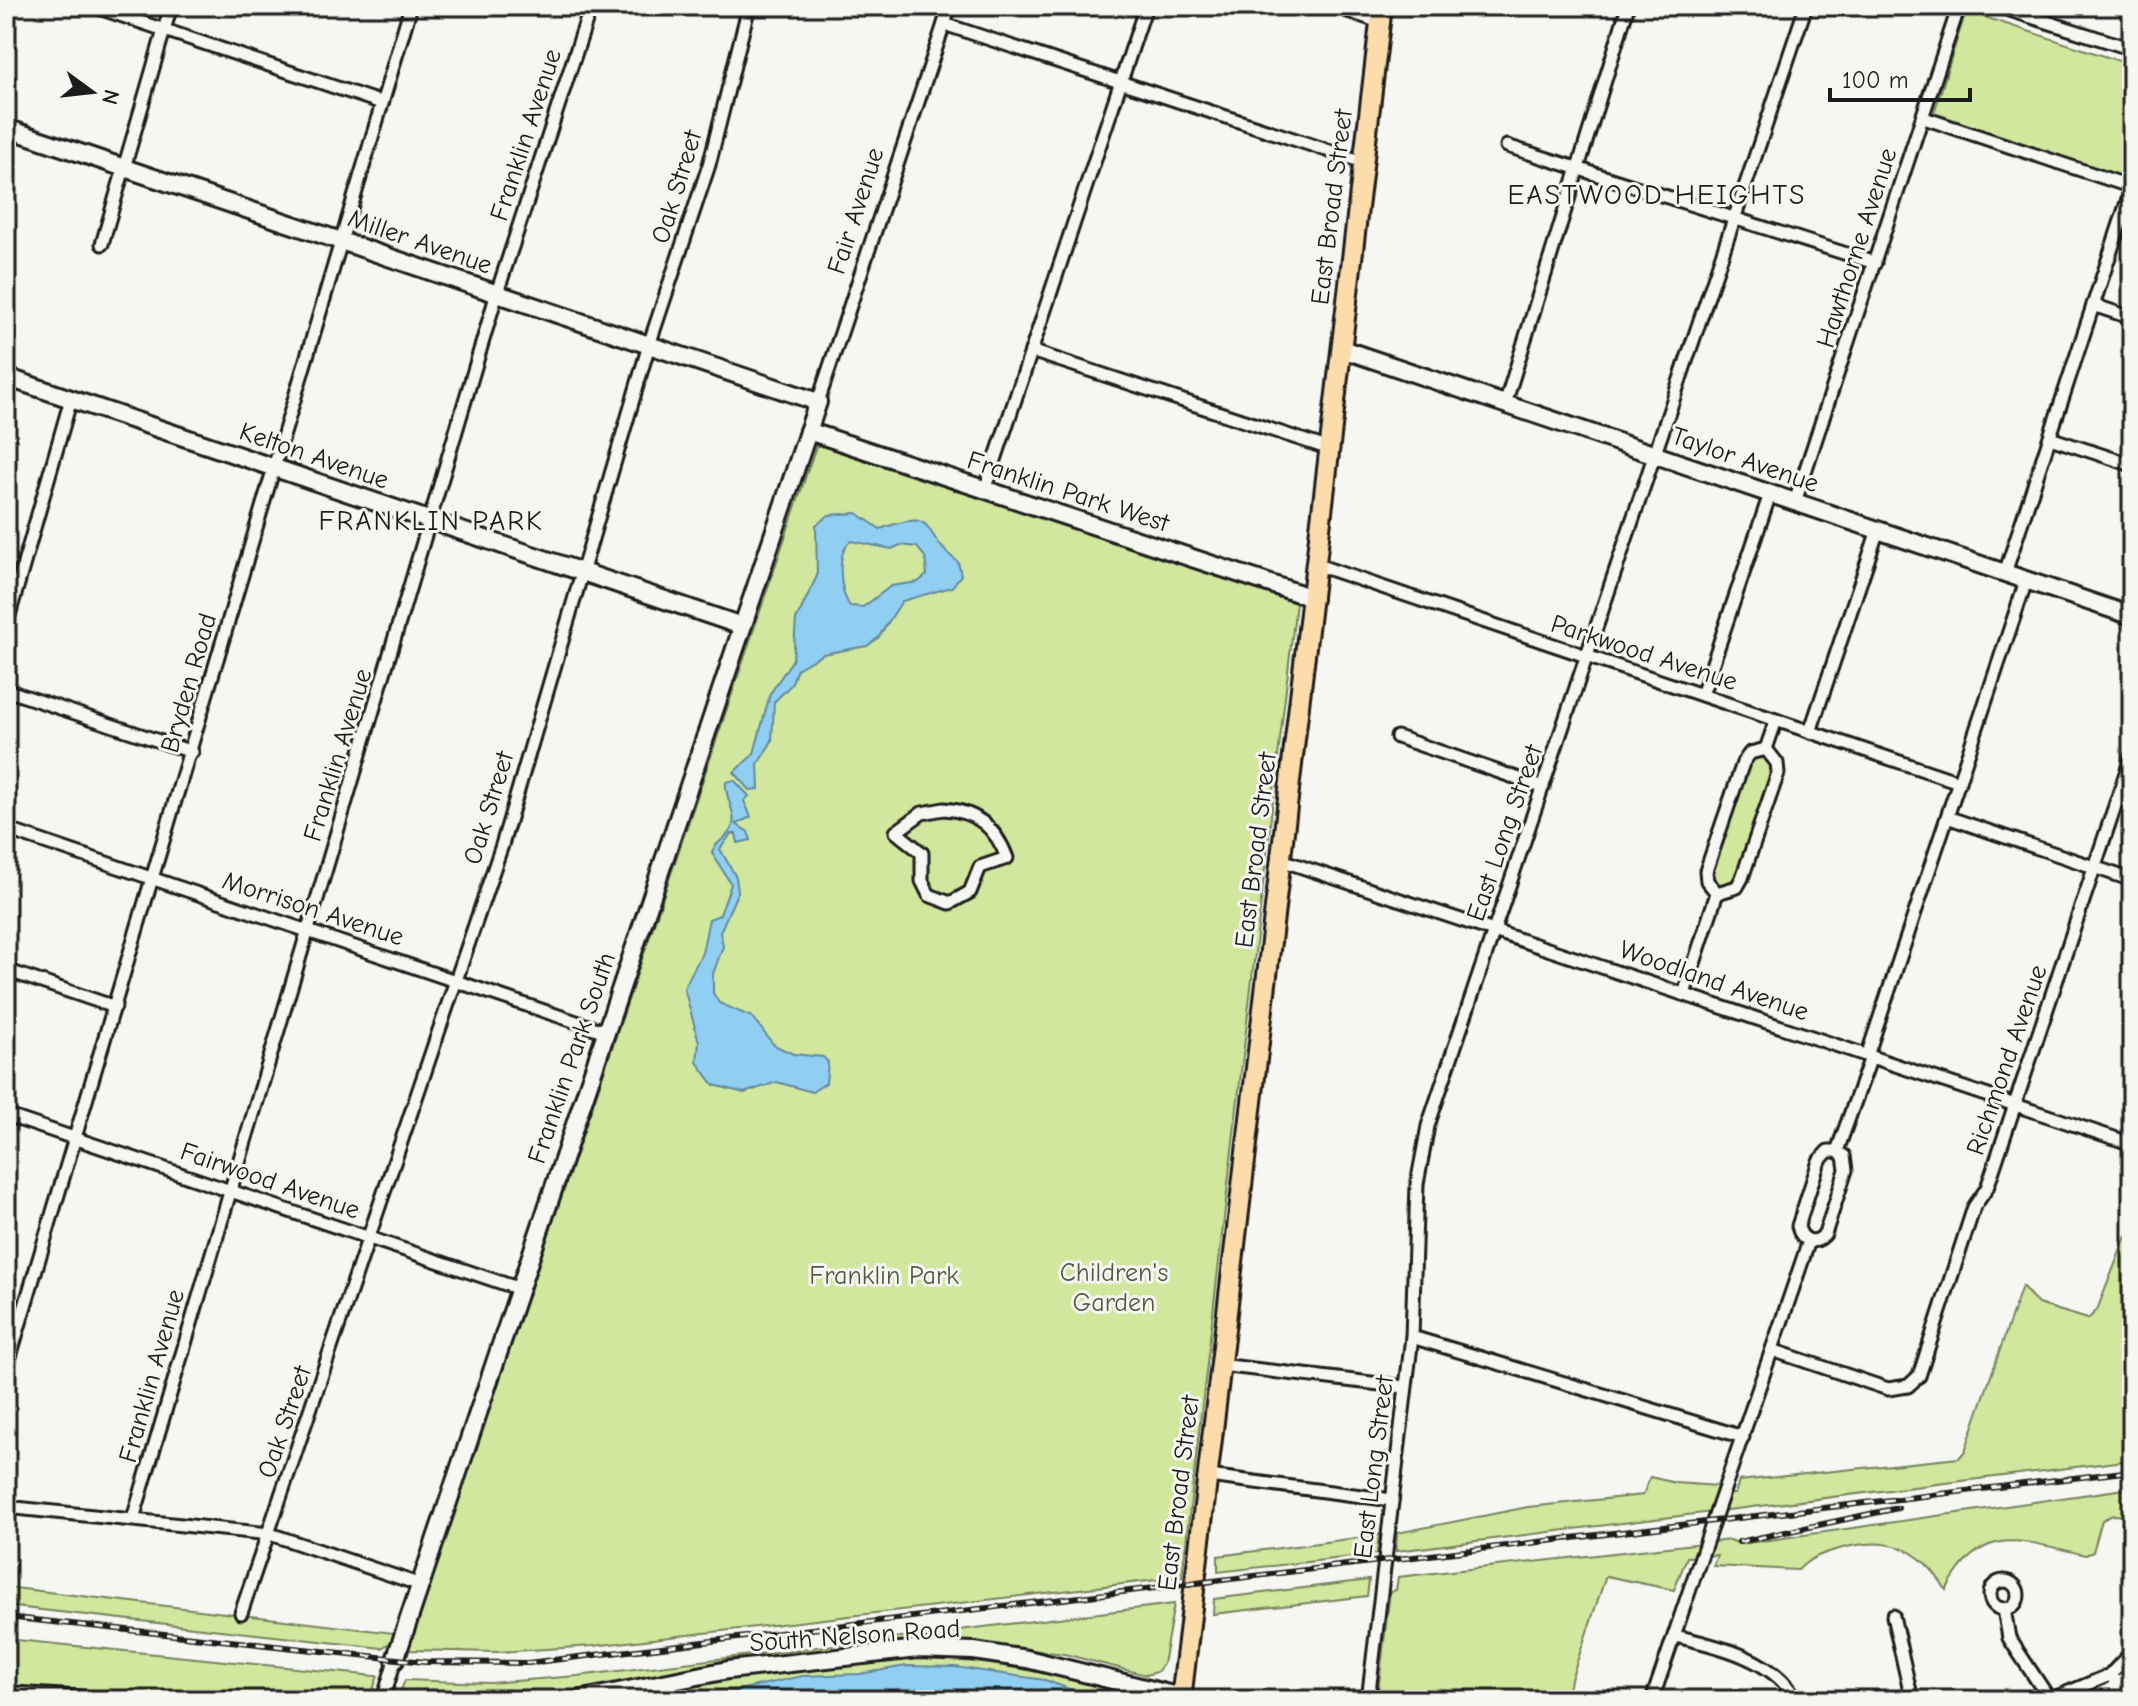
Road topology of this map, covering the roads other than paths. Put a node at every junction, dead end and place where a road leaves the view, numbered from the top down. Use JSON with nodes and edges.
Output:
{"nodes":[{"id":1,"x":93,"y":6,"type":"edge"},
{"id":2,"x":171,"y":6,"type":"edge"},
{"id":3,"x":411,"y":6,"type":"edge"},
{"id":4,"x":591,"y":6,"type":"edge"},
{"id":5,"x":749,"y":6,"type":"edge"},
{"id":6,"x":950,"y":6,"type":"edge"},
{"id":7,"x":1146,"y":6,"type":"edge"},
{"id":8,"x":1333,"y":6,"type":"edge"},
{"id":9,"x":1628,"y":6,"type":"edge"},
{"id":10,"x":1806,"y":6,"type":"edge"},
{"id":11,"x":1959,"y":6,"type":"edge"},
{"id":12,"x":1997,"y":6,"type":"edge"},
{"id":13,"x":1381,"y":14,"type":"edge"},
{"id":14,"x":944,"y":24,"type":"junction"},
{"id":15,"x":164,"y":30,"type":"junction"},
{"id":16,"x":2132,"y":49,"type":"edge"},
{"id":17,"x":1120,"y":84,"type":"junction"},
{"id":18,"x":382,"y":103,"type":"junction"},
{"id":19,"x":1924,"y":118,"type":"junction"},
{"id":20,"x":6,"y":128,"type":"edge"},
{"id":21,"x":1507,"y":146,"type":"dead end"},
{"id":22,"x":1363,"y":162,"type":"junction"},
{"id":23,"x":124,"y":167,"type":"junction"},
{"id":24,"x":1576,"y":168,"type":"junction"},
{"id":25,"x":2132,"y":187,"type":"edge"},
{"id":26,"x":1736,"y":219,"type":"junction"},
{"id":27,"x":341,"y":240,"type":"junction"},
{"id":28,"x":102,"y":244,"type":"dead end"},
{"id":29,"x":1875,"y":263,"type":"junction"},
{"id":30,"x":497,"y":293,"type":"junction"},
{"id":31,"x":2093,"y":305,"type":"junction"},
{"id":32,"x":2132,"y":318,"type":"edge"},
{"id":33,"x":649,"y":345,"type":"junction"},
{"id":34,"x":1342,"y":349,"type":"junction"},
{"id":35,"x":1031,"y":351,"type":"junction"},
{"id":36,"x":6,"y":377,"type":"edge"},
{"id":37,"x":71,"y":399,"type":"junction"},
{"id":38,"x":818,"y":402,"type":"junction"},
{"id":39,"x":1505,"y":404,"type":"junction"},
{"id":40,"x":808,"y":431,"type":"junction"},
{"id":41,"x":2050,"y":438,"type":"junction"},
{"id":42,"x":1330,"y":449,"type":"junction"},
{"id":43,"x":1655,"y":455,"type":"junction"},
{"id":44,"x":2132,"y":465,"type":"edge"},
{"id":45,"x":275,"y":468,"type":"junction"},
{"id":46,"x":985,"y":490,"type":"junction"},
{"id":47,"x":1770,"y":494,"type":"junction"},
{"id":48,"x":1795,"y":502,"type":"junction"},
{"id":49,"x":431,"y":521,"type":"junction"},
{"id":50,"x":1878,"y":530,"type":"junction"},
{"id":51,"x":1317,"y":565,"type":"junction"},
{"id":52,"x":583,"y":572,"type":"junction"},
{"id":53,"x":2005,"y":573,"type":"junction"},
{"id":54,"x":2026,"y":581,"type":"junction"},
{"id":55,"x":1313,"y":598,"type":"junction"},
{"id":56,"x":2132,"y":616,"type":"edge"},
{"id":57,"x":6,"y":626,"type":"edge"},
{"id":58,"x":742,"y":626,"type":"junction"},
{"id":59,"x":1588,"y":658,"type":"junction"},
{"id":60,"x":6,"y":690,"type":"edge"},
{"id":61,"x":1702,"y":695,"type":"junction"},
{"id":62,"x":1776,"y":720,"type":"junction"},
{"id":63,"x":1810,"y":732,"type":"junction"},
{"id":64,"x":1397,"y":737,"type":"dead end"},
{"id":65,"x":1766,"y":749,"type":"junction"},
{"id":66,"x":192,"y":752,"type":"junction"},
{"id":67,"x":2132,"y":755,"type":"edge"},
{"id":68,"x":1959,"y":782,"type":"junction"},
{"id":69,"x":1543,"y":787,"type":"junction"},
{"id":70,"x":1947,"y":817,"type":"junction"},
{"id":71,"x":6,"y":829,"type":"edge"},
{"id":72,"x":896,"y":832,"type":"joint"},
{"id":73,"x":1281,"y":860,"type":"junction"},
{"id":74,"x":2095,"y":867,"type":"junction"},
{"id":75,"x":154,"y":879,"type":"junction"},
{"id":76,"x":2132,"y":880,"type":"edge"},
{"id":77,"x":1717,"y":893,"type":"junction"},
{"id":78,"x":308,"y":931,"type":"junction"},
{"id":79,"x":1496,"y":931,"type":"junction"},
{"id":80,"x":6,"y":970,"type":"edge"},
{"id":81,"x":457,"y":981,"type":"junction"},
{"id":82,"x":1684,"y":994,"type":"junction"},
{"id":83,"x":115,"y":1007,"type":"junction"},
{"id":84,"x":606,"y":1032,"type":"junction"},
{"id":85,"x":1869,"y":1056,"type":"junction"},
{"id":86,"x":2015,"y":1105,"type":"junction"},
{"id":87,"x":6,"y":1115,"type":"edge"},
{"id":88,"x":75,"y":1139,"type":"junction"},
{"id":89,"x":2132,"y":1144,"type":"edge"},
{"id":90,"x":1837,"y":1151,"type":"junction"},
{"id":91,"x":229,"y":1191,"type":"junction"},
{"id":92,"x":371,"y":1238,"type":"junction"},
{"id":93,"x":1809,"y":1241,"type":"junction"},
{"id":94,"x":520,"y":1289,"type":"junction"},
{"id":95,"x":1412,"y":1337,"type":"junction"},
{"id":96,"x":1772,"y":1350,"type":"junction"},
{"id":97,"x":1220,"y":1365,"type":"junction"},
{"id":98,"x":6,"y":1370,"type":"edge"},
{"id":99,"x":1405,"y":1387,"type":"junction"},
{"id":100,"x":1743,"y":1437,"type":"junction"},
{"id":101,"x":1209,"y":1476,"type":"junction"},
{"id":102,"x":1392,"y":1500,"type":"junction"},
{"id":103,"x":6,"y":1507,"type":"edge"},
{"id":104,"x":133,"y":1519,"type":"junction"},
{"id":105,"x":270,"y":1534,"type":"junction"},
{"id":106,"x":421,"y":1585,"type":"junction"},
{"id":107,"x":2004,"y":1609,"type":"dead end"},
{"id":108,"x":241,"y":1613,"type":"dead end"},
{"id":109,"x":1893,"y":1616,"type":"dead end"},
{"id":110,"x":1675,"y":1636,"type":"junction"},
{"id":111,"x":2132,"y":1652,"type":"edge"},
{"id":112,"x":395,"y":1660,"type":"joint"},
{"id":113,"x":2132,"y":1671,"type":"edge"},
{"id":114,"x":2114,"y":1680,"type":"junction"},
{"id":115,"x":6,"y":1695,"type":"edge"},
{"id":116,"x":1183,"y":1699,"type":"edge"},
{"id":117,"x":86,"y":1700,"type":"edge"},
{"id":118,"x":383,"y":1700,"type":"edge"},
{"id":119,"x":578,"y":1700,"type":"edge"},
{"id":120,"x":1368,"y":1700,"type":"edge"},
{"id":121,"x":1652,"y":1700,"type":"edge"},
{"id":122,"x":1796,"y":1700,"type":"edge"},
{"id":123,"x":1912,"y":1700,"type":"edge"},
{"id":124,"x":2049,"y":1700,"type":"edge"},
{"id":125,"x":2089,"y":1700,"type":"edge"},
{"id":126,"x":2127,"y":1700,"type":"edge"}],
"edges":[{"from":1,"to":15,"type":"street"},
{"from":2,"to":15,"type":"street"},
{"from":3,"to":18,"type":"street","name":"Bryden Road"},
{"from":4,"to":30,"type":"street","name":"Franklin Avenue"},
{"from":5,"to":33,"type":"street","name":"Oak Street"},
{"from":6,"to":14,"type":"street","name":"Fair Avenue"},
{"from":7,"to":17,"type":"street"},
{"from":8,"to":13,"type":"street"},
{"from":9,"to":24,"type":"street"},
{"from":10,"to":26,"type":"street","name":"East Long Street"},
{"from":11,"to":19,"type":"street","name":"Hawthorne Avenue"},
{"from":12,"to":16,"type":"street"},
{"from":13,"to":22,"type":"main road","name":"East Broad Street"},
{"from":14,"to":17,"type":"street"},
{"from":14,"to":38,"type":"street","name":"Fair Avenue"},
{"from":15,"to":18,"type":"street"},
{"from":15,"to":23,"type":"street"},
{"from":17,"to":22,"type":"street"},
{"from":17,"to":35,"type":"street"},
{"from":18,"to":27,"type":"street","name":"Bryden Road"},
{"from":19,"to":25,"type":"street"},
{"from":19,"to":29,"type":"street","name":"Hawthorne Avenue"},
{"from":20,"to":23,"type":"street","name":"Miller Avenue"},
{"from":21,"to":24,"type":"street"},
{"from":22,"to":34,"type":"main road","name":"East Broad Street"},
{"from":23,"to":27,"type":"street","name":"Miller Avenue"},
{"from":23,"to":28,"type":"street"},
{"from":24,"to":26,"type":"street"},
{"from":24,"to":39,"type":"street"},
{"from":25,"to":31,"type":"street"},
{"from":26,"to":29,"type":"street"},
{"from":26,"to":43,"type":"street","name":"East Long Street"},
{"from":27,"to":30,"type":"street","name":"Miller Avenue"},
{"from":27,"to":45,"type":"street","name":"Bryden Road"},
{"from":29,"to":48,"type":"street","name":"Hawthorne Avenue"},
{"from":30,"to":33,"type":"street","name":"Miller Avenue"},
{"from":30,"to":49,"type":"street","name":"Franklin Avenue"},
{"from":31,"to":32,"type":"street"},
{"from":31,"to":41,"type":"street"},
{"from":33,"to":38,"type":"street","name":"Miller Avenue"},
{"from":33,"to":52,"type":"street","name":"Oak Street"},
{"from":34,"to":39,"type":"street","name":"Taylor Avenue"},
{"from":34,"to":42,"type":"main road","name":"East Broad Street"},
{"from":35,"to":42,"type":"street"},
{"from":35,"to":46,"type":"street"},
{"from":36,"to":37,"type":"street","name":"Kelton Avenue"},
{"from":37,"to":45,"type":"street","name":"Kelton Avenue"},
{"from":37,"to":57,"type":"street"},
{"from":38,"to":40,"type":"street","name":"Fair Avenue"},
{"from":39,"to":43,"type":"street","name":"Taylor Avenue"},
{"from":40,"to":46,"type":"street","name":"Franklin Park West"},
{"from":40,"to":58,"type":"street","name":"Franklin Park South"},
{"from":41,"to":44,"type":"street"},
{"from":41,"to":53,"type":"street"},
{"from":42,"to":51,"type":"main road","name":"East Broad Street"},
{"from":43,"to":47,"type":"street","name":"Taylor Avenue"},
{"from":43,"to":59,"type":"street","name":"East Long Street"},
{"from":45,"to":49,"type":"street","name":"Kelton Avenue"},
{"from":45,"to":66,"type":"street","name":"Bryden Road"},
{"from":46,"to":55,"type":"street","name":"Franklin Park West"},
{"from":47,"to":48,"type":"street","name":"Taylor Avenue"},
{"from":47,"to":61,"type":"street"},
{"from":48,"to":50,"type":"street","name":"Taylor Avenue"},
{"from":49,"to":52,"type":"street","name":"Kelton Avenue"},
{"from":49,"to":78,"type":"street","name":"Franklin Avenue"},
{"from":50,"to":53,"type":"street","name":"Taylor Avenue"},
{"from":50,"to":63,"type":"street"},
{"from":51,"to":55,"type":"main road","name":"East Broad Street"},
{"from":51,"to":59,"type":"street","name":"Parkwood Avenue"},
{"from":52,"to":58,"type":"street","name":"Kelton Avenue"},
{"from":52,"to":81,"type":"street","name":"Oak Street"},
{"from":53,"to":54,"type":"street","name":"Taylor Avenue"},
{"from":54,"to":56,"type":"street","name":"Taylor Avenue"},
{"from":54,"to":68,"type":"street"},
{"from":55,"to":73,"type":"main road","name":"East Broad Street"},
{"from":58,"to":84,"type":"street","name":"Franklin Park South"},
{"from":59,"to":61,"type":"street","name":"Parkwood Avenue"},
{"from":59,"to":69,"type":"street","name":"East Long Street"},
{"from":60,"to":66,"type":"street"},
{"from":61,"to":62,"type":"street","name":"Parkwood Avenue"},
{"from":62,"to":63,"type":"street","name":"Parkwood Avenue"},
{"from":62,"to":65,"type":"street"},
{"from":63,"to":68,"type":"street","name":"Parkwood Avenue"},
{"from":64,"to":69,"type":"street"},
{"from":65,"to":77,"type":"street"},
{"from":65,"to":77,"type":"street"},
{"from":66,"to":75,"type":"street","name":"Bryden Road"},
{"from":67,"to":74,"type":"street","name":"Richmond Avenue"},
{"from":68,"to":70,"type":"street"},
{"from":69,"to":79,"type":"street","name":"East Long Street"},
{"from":70,"to":74,"type":"street"},
{"from":70,"to":85,"type":"street"},
{"from":71,"to":75,"type":"street","name":"Morrison Avenue"},
{"from":72,"to":72,"type":"street"},
{"from":73,"to":79,"type":"street","name":"Woodland Avenue"},
{"from":73,"to":97,"type":"main road","name":"East Broad Street"},
{"from":74,"to":76,"type":"street"},
{"from":74,"to":86,"type":"street","name":"Richmond Avenue"},
{"from":75,"to":78,"type":"street","name":"Morrison Avenue"},
{"from":75,"to":83,"type":"street","name":"Bryden Road"},
{"from":77,"to":82,"type":"street"},
{"from":78,"to":81,"type":"street","name":"Morrison Avenue"},
{"from":78,"to":91,"type":"street","name":"Franklin Avenue"},
{"from":79,"to":82,"type":"street","name":"Woodland Avenue"},
{"from":79,"to":95,"type":"street","name":"East Long Street"},
{"from":80,"to":83,"type":"street"},
{"from":81,"to":84,"type":"street","name":"Morrison Avenue"},
{"from":81,"to":92,"type":"street","name":"Oak Street"},
{"from":82,"to":85,"type":"street","name":"Woodland Avenue"},
{"from":83,"to":88,"type":"street","name":"Bryden Road"},
{"from":84,"to":94,"type":"street","name":"Franklin Park South"},
{"from":85,"to":86,"type":"street","name":"Woodland Avenue"},
{"from":85,"to":90,"type":"street"},
{"from":86,"to":89,"type":"street","name":"Woodland Avenue"},
{"from":86,"to":96,"type":"street","name":"Richmond Avenue"},
{"from":87,"to":88,"type":"street","name":"Fairwood Avenue"},
{"from":88,"to":91,"type":"street","name":"Fairwood Avenue"},
{"from":88,"to":98,"type":"street","name":"Bryden Road"},
{"from":90,"to":93,"type":"street"},
{"from":90,"to":93,"type":"street"},
{"from":91,"to":92,"type":"street","name":"Fairwood Avenue"},
{"from":91,"to":104,"type":"street","name":"Franklin Avenue"},
{"from":92,"to":94,"type":"street","name":"Fairwood Avenue"},
{"from":92,"to":105,"type":"street","name":"Oak Street"},
{"from":93,"to":96,"type":"street"},
{"from":94,"to":106,"type":"street","name":"Franklin Park South"},
{"from":95,"to":99,"type":"street","name":"East Long Street"},
{"from":95,"to":100,"type":"street"},
{"from":96,"to":100,"type":"street"},
{"from":97,"to":99,"type":"street"},
{"from":97,"to":101,"type":"main road","name":"East Broad Street"},
{"from":99,"to":102,"type":"street","name":"East Long Street"},
{"from":100,"to":110,"type":"street"},
{"from":101,"to":102,"type":"street"},
{"from":101,"to":116,"type":"main road","name":"East Broad Street"},
{"from":102,"to":120,"type":"street","name":"East Long Street"},
{"from":103,"to":104,"type":"street"},
{"from":104,"to":105,"type":"street"},
{"from":105,"to":106,"type":"street"},
{"from":105,"to":108,"type":"street","name":"Oak Street"},
{"from":106,"to":112,"type":"street","name":"Franklin Park South"},
{"from":107,"to":124,"type":"street"},
{"from":109,"to":123,"type":"street"},
{"from":110,"to":121,"type":"street"},
{"from":110,"to":122,"type":"street"},
{"from":111,"to":114,"type":"street"},
{"from":112,"to":118,"type":"street","name":"Franklin Park South"},
{"from":113,"to":114,"type":"street"},
{"from":114,"to":124,"type":"street"},
{"from":114,"to":125,"type":"street"},
{"from":114,"to":126,"type":"street"},
{"from":115,"to":117,"type":"street"},
{"from":116,"to":119,"type":"street","name":"South Nelson Road"}]}
